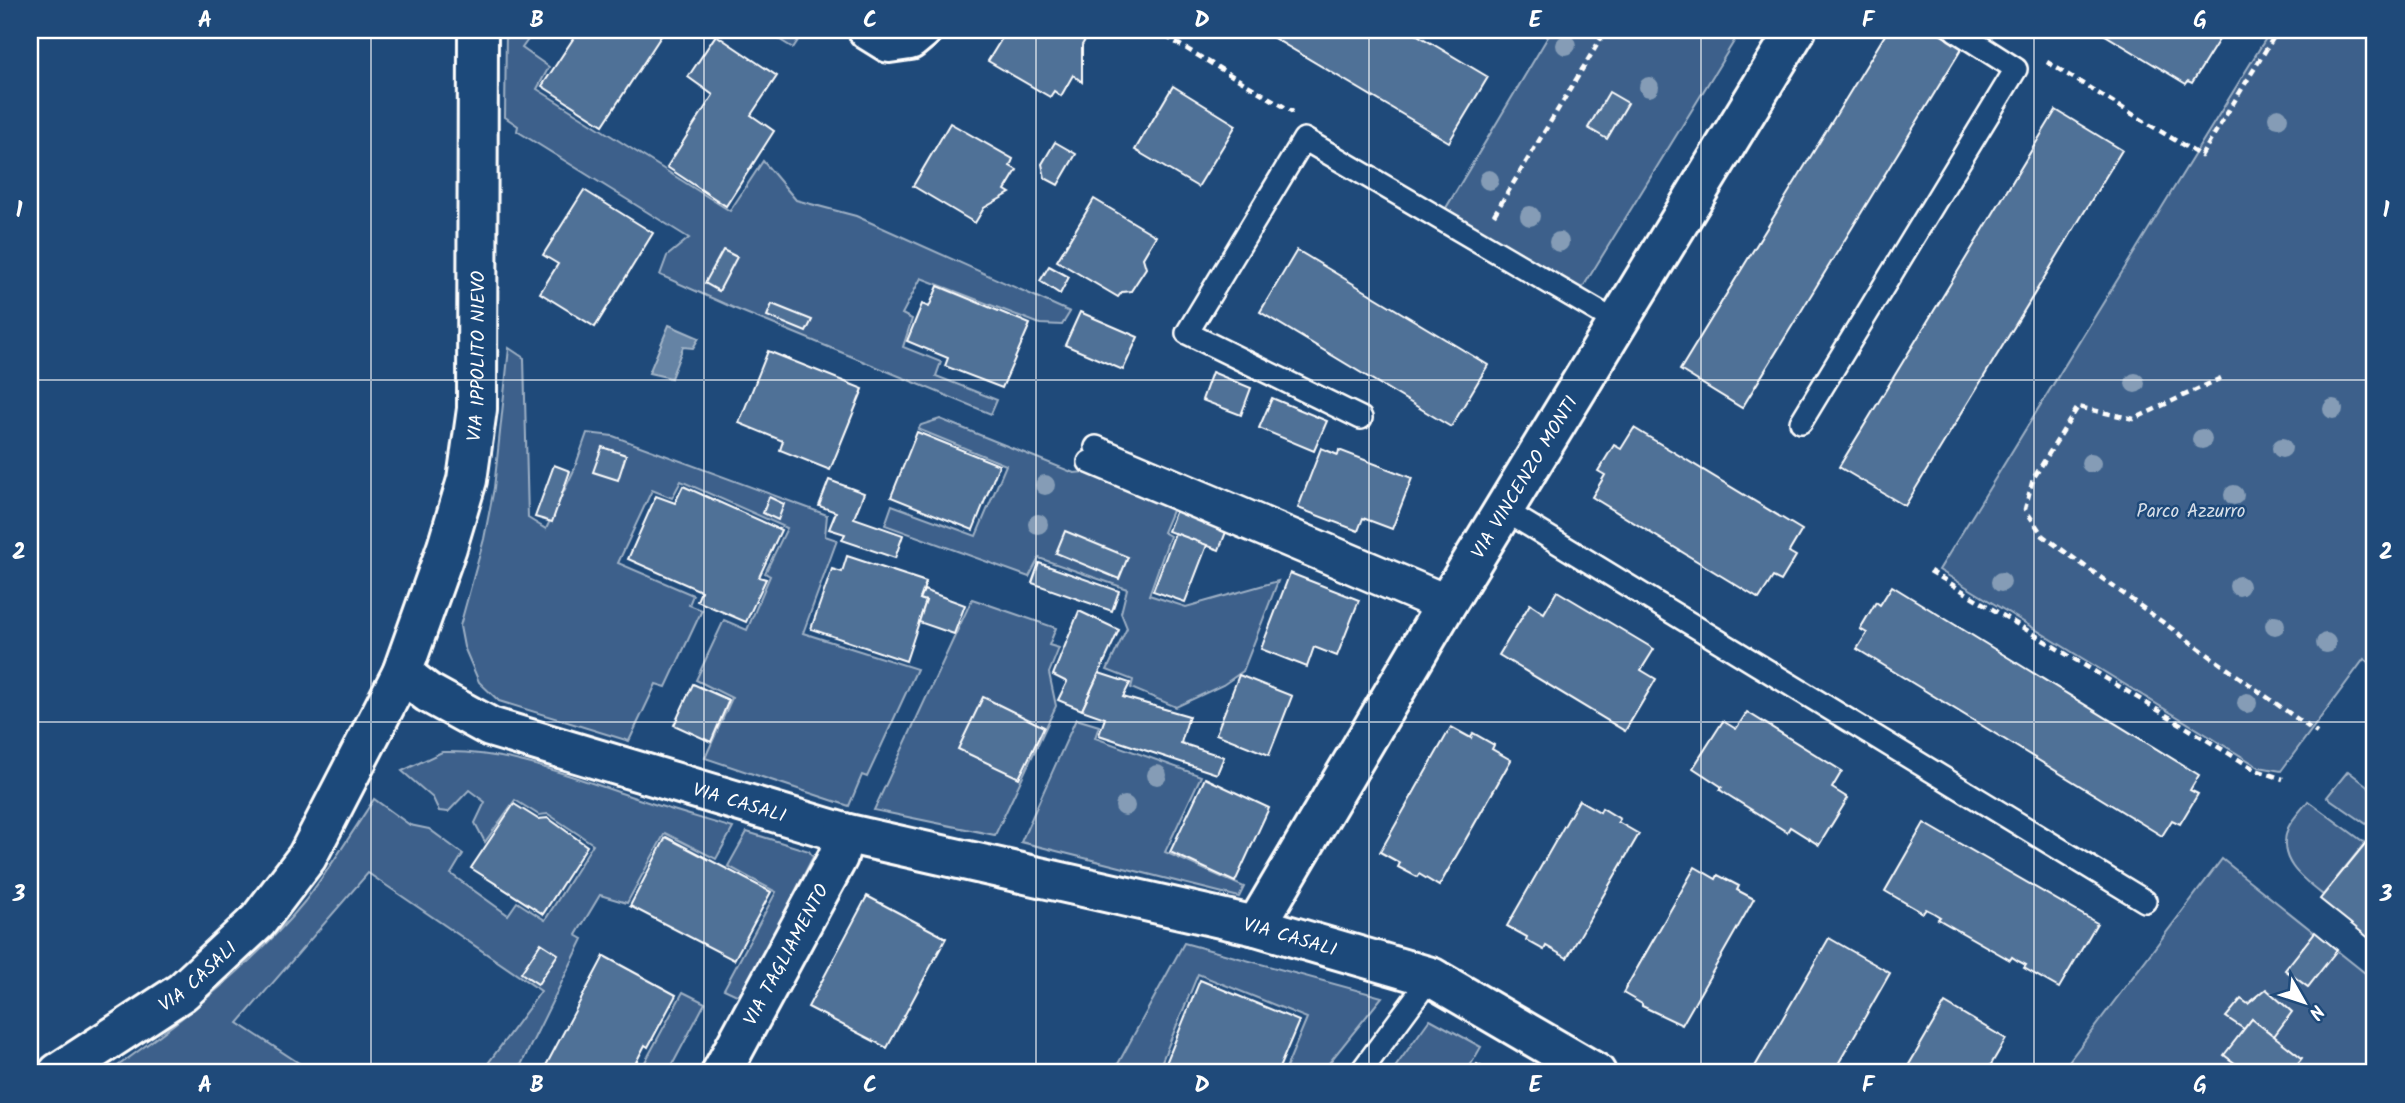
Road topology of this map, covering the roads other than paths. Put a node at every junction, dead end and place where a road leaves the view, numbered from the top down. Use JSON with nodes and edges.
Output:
{"nodes":[{"id":1,"x":478,"y":30,"type":"edge"},
{"id":2,"x":868,"y":30,"type":"edge"},
{"id":3,"x":922,"y":30,"type":"edge"},
{"id":4,"x":1796,"y":30,"type":"edge"},
{"id":5,"x":1955,"y":30,"type":"edge"},
{"id":6,"x":1618,"y":323,"type":"junction"},
{"id":7,"x":1361,"y":418,"type":"dead end"},
{"id":8,"x":1801,"y":422,"type":"dead end"},
{"id":9,"x":1093,"y":455,"type":"dead end"},
{"id":10,"x":1504,"y":510,"type":"junction"},
{"id":11,"x":1446,"y":604,"type":"junction"},
{"id":12,"x":402,"y":673,"type":"junction"},
{"id":13,"x":844,"y":833,"type":"junction"},
{"id":14,"x":2145,"y":901,"type":"dead end"},
{"id":15,"x":1256,"y":926,"type":"junction"},
{"id":16,"x":1430,"y":977,"type":"junction"},
{"id":17,"x":58,"y":1073,"type":"edge"},
{"id":18,"x":721,"y":1073,"type":"edge"},
{"id":19,"x":1360,"y":1073,"type":"edge"},
{"id":20,"x":1596,"y":1073,"type":"edge"}],
"edges":[{"from":1,"to":12,"type":"street","name":"VIA IPPOLITO NIEVO"},
{"from":2,"to":3,"type":"street"},
{"from":4,"to":6,"type":"street","name":"VIA VINCENZO MONTI"},
{"from":5,"to":8,"type":"lane"},
{"from":6,"to":7,"type":"lane"},
{"from":6,"to":10,"type":"street","name":"VIA VINCENZO MONTI"},
{"from":9,"to":11,"type":"lane"},
{"from":10,"to":11,"type":"street","name":"VIA VINCENZO MONTI"},
{"from":10,"to":14,"type":"lane"},
{"from":11,"to":15,"type":"street","name":"VIA VINCENZO MONTI"},
{"from":12,"to":13,"type":"street","name":"VIA CASALI"},
{"from":12,"to":17,"type":"street","name":"VIA CASALI"},
{"from":13,"to":15,"type":"street","name":"VIA CASALI"},
{"from":13,"to":18,"type":"street","name":"VIA TAGLIAMENTO"},
{"from":15,"to":16,"type":"street","name":"VIA CASALI"},
{"from":16,"to":19,"type":"lane"},
{"from":16,"to":20,"type":"street","name":"VIA CASALI"}]}
